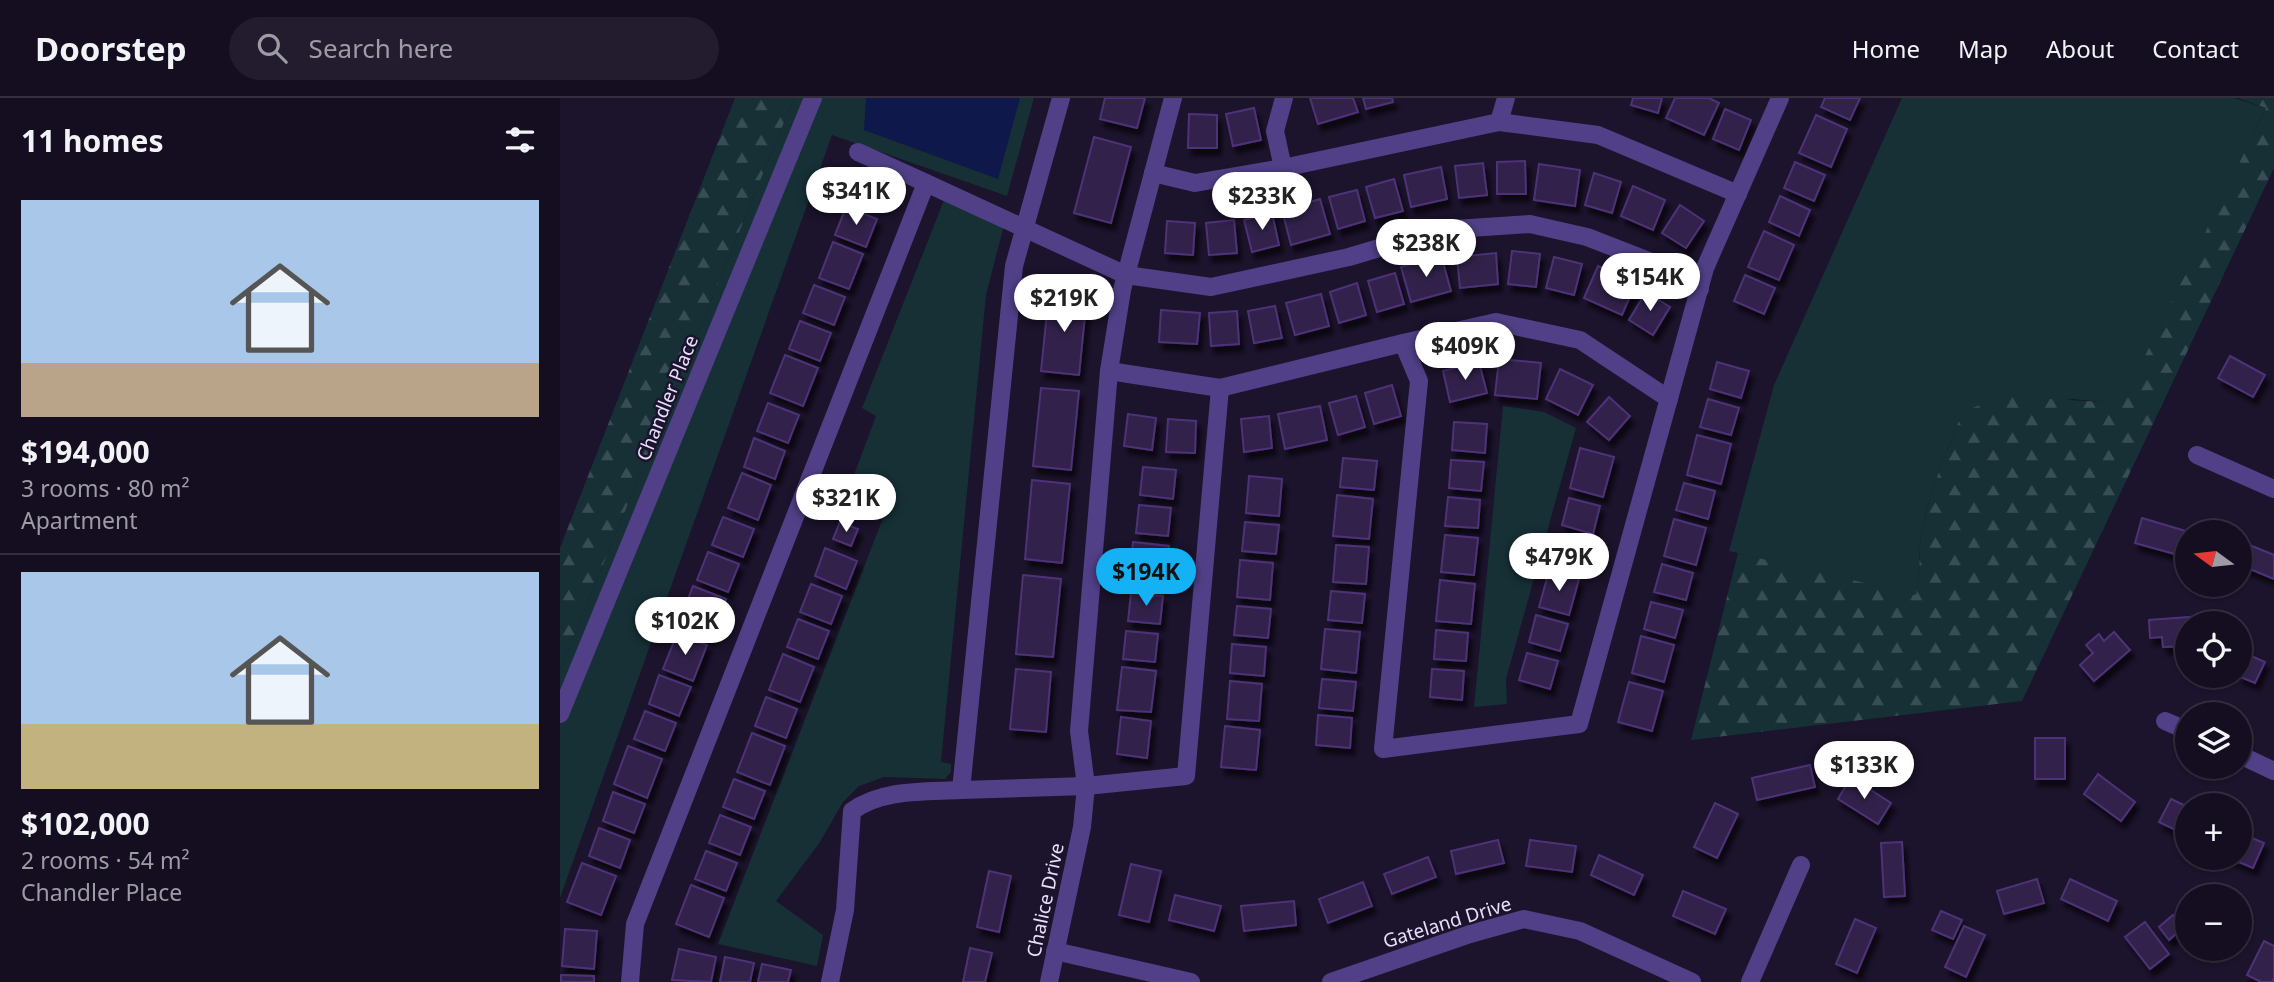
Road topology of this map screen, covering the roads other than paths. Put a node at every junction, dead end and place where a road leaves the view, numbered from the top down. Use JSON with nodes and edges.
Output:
{"nodes":[{"id":1,"x":813,"y":98,"type":"edge"},
{"id":2,"x":1061,"y":98,"type":"edge"},
{"id":3,"x":1173,"y":98,"type":"edge"},
{"id":4,"x":1284,"y":98,"type":"edge"},
{"id":5,"x":1506,"y":98,"type":"edge"},
{"id":6,"x":1780,"y":98,"type":"edge"},
{"id":7,"x":1499,"y":122,"type":"junction"},
{"id":8,"x":858,"y":152,"type":"dead end"},
{"id":9,"x":1283,"y":168,"type":"junction"},
{"id":10,"x":1153,"y":173,"type":"junction"},
{"id":11,"x":926,"y":183,"type":"junction"},
{"id":12,"x":1738,"y":194,"type":"junction"},
{"id":13,"x":1025,"y":229,"type":"junction"},
{"id":14,"x":1126,"y":275,"type":"junction"},
{"id":15,"x":1699,"y":289,"type":"junction"},
{"id":16,"x":1403,"y":343,"type":"junction"},
{"id":17,"x":1109,"y":371,"type":"junction"},
{"id":18,"x":1220,"y":388,"type":"junction"},
{"id":19,"x":1669,"y":399,"type":"junction"},
{"id":20,"x":2197,"y":455,"type":"dead end"},
{"id":21,"x":2274,"y":489,"type":"edge"},
{"id":22,"x":560,"y":714,"type":"edge"},
{"id":23,"x":2165,"y":721,"type":"dead end"},
{"id":24,"x":2175,"y":725,"type":"edge"},
{"id":25,"x":2252,"y":761,"type":"edge"},
{"id":26,"x":2274,"y":771,"type":"edge"},
{"id":27,"x":1086,"y":786,"type":"junction"},
{"id":28,"x":961,"y":790,"type":"junction"},
{"id":29,"x":1801,"y":865,"type":"dead end"},
{"id":30,"x":1055,"y":951,"type":"junction"},
{"id":31,"x":630,"y":982,"type":"edge"},
{"id":32,"x":830,"y":982,"type":"edge"},
{"id":33,"x":1049,"y":982,"type":"edge"},
{"id":34,"x":1191,"y":982,"type":"edge"},
{"id":35,"x":1331,"y":982,"type":"edge"},
{"id":36,"x":1692,"y":982,"type":"edge"},
{"id":37,"x":1750,"y":982,"type":"edge"}],
"edges":[{"from":1,"to":22,"type":"street","name":"Chandler Place"},
{"from":2,"to":13,"type":"street"},
{"from":3,"to":10,"type":"street","name":"Chalice Drive"},
{"from":4,"to":9,"type":"street"},
{"from":5,"to":7,"type":"street"},
{"from":6,"to":12,"type":"street"},
{"from":7,"to":9,"type":"street"},
{"from":7,"to":12,"type":"street"},
{"from":8,"to":11,"type":"street"},
{"from":9,"to":10,"type":"street"},
{"from":10,"to":14,"type":"street","name":"Chalice Drive"},
{"from":11,"to":13,"type":"street"},
{"from":11,"to":31,"type":"street"},
{"from":12,"to":15,"type":"street"},
{"from":13,"to":14,"type":"street"},
{"from":13,"to":28,"type":"street"},
{"from":14,"to":15,"type":"street"},
{"from":14,"to":17,"type":"street","name":"Chalice Drive"},
{"from":15,"to":19,"type":"street"},
{"from":16,"to":18,"type":"street"},
{"from":16,"to":19,"type":"street"},
{"from":16,"to":19,"type":"street"},
{"from":17,"to":18,"type":"street"},
{"from":17,"to":27,"type":"street","name":"Chalice Drive"},
{"from":18,"to":27,"type":"street"},
{"from":20,"to":21,"type":"street"},
{"from":23,"to":24,"type":"street"},
{"from":25,"to":26,"type":"street"},
{"from":27,"to":28,"type":"street"},
{"from":27,"to":30,"type":"street","name":"Chalice Drive"},
{"from":28,"to":32,"type":"street"},
{"from":29,"to":37,"type":"street"},
{"from":30,"to":33,"type":"street","name":"Chalice Drive"},
{"from":30,"to":34,"type":"street"},
{"from":35,"to":36,"type":"street","name":"Gateland Drive"}]}
